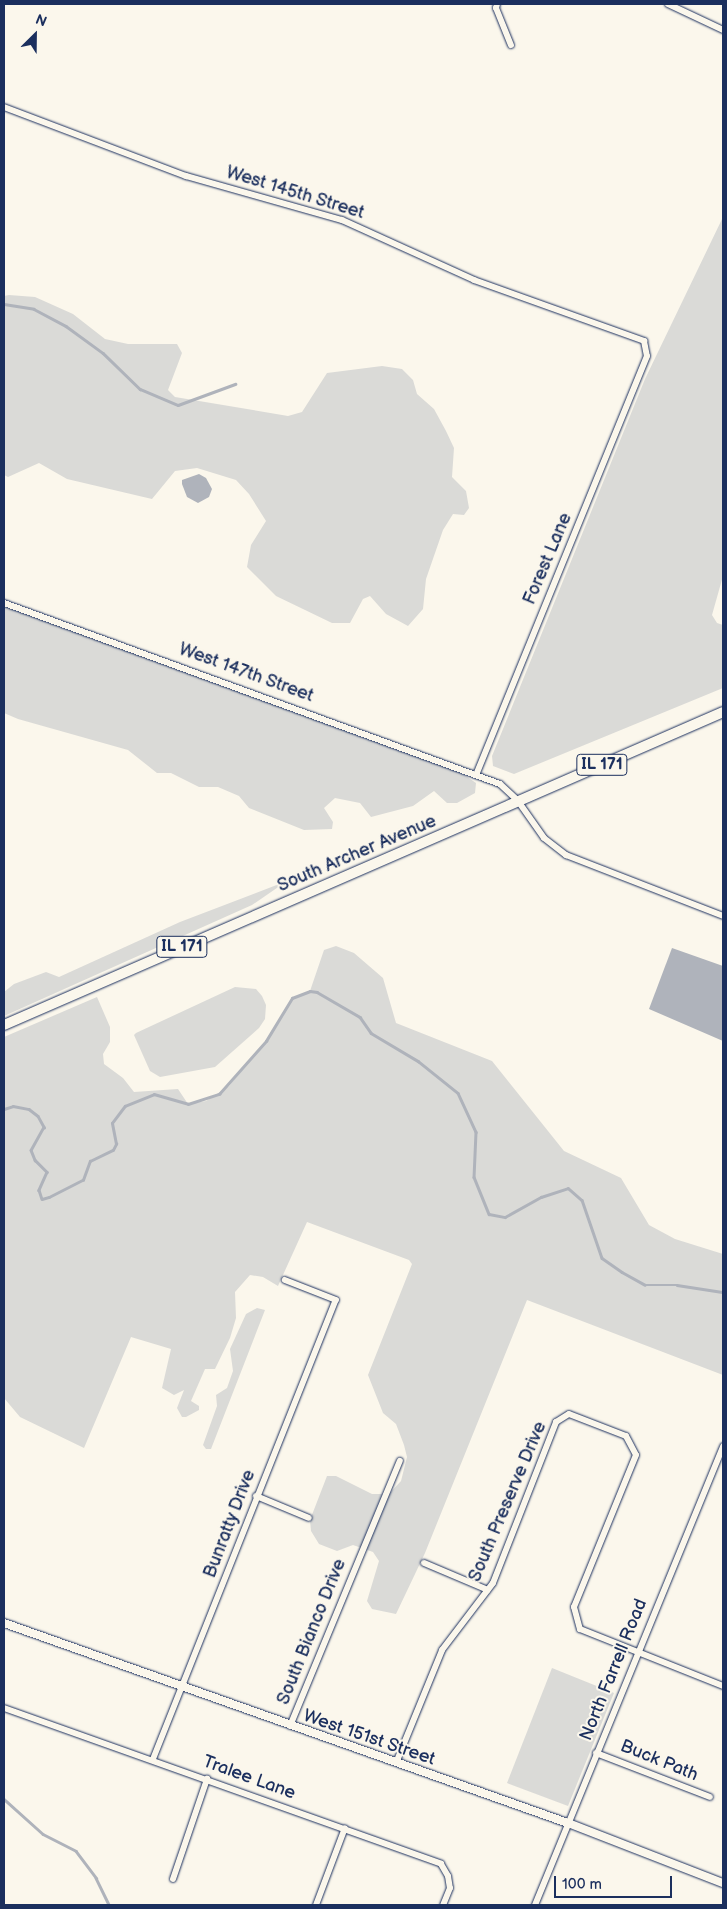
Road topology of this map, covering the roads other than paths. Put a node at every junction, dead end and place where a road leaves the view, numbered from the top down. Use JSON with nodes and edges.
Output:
{"nodes":[{"id":1,"x":497,"y":4,"type":"edge"},
{"id":2,"x":668,"y":4,"type":"edge"},
{"id":3,"x":723,"y":30,"type":"edge"},
{"id":4,"x":511,"y":45,"type":"dead end"},
{"id":5,"x":4,"y":107,"type":"edge"},
{"id":6,"x":647,"y":356,"type":"joint"},
{"id":7,"x":4,"y":603,"type":"edge"},
{"id":8,"x":723,"y":712,"type":"edge"},
{"id":9,"x":476,"y":774,"type":"junction"},
{"id":10,"x":518,"y":801,"type":"junction"},
{"id":11,"x":723,"y":916,"type":"edge"},
{"id":12,"x":4,"y":1025,"type":"edge"},
{"id":13,"x":285,"y":1280,"type":"dead end"},
{"id":14,"x":723,"y":1446,"type":"edge"},
{"id":15,"x":400,"y":1461,"type":"dead end"},
{"id":16,"x":256,"y":1496,"type":"junction"},
{"id":17,"x":309,"y":1518,"type":"dead end"},
{"id":18,"x":424,"y":1563,"type":"dead end"},
{"id":19,"x":488,"y":1590,"type":"junction"},
{"id":20,"x":4,"y":1623,"type":"edge"},
{"id":21,"x":636,"y":1651,"type":"junction"},
{"id":22,"x":723,"y":1686,"type":"edge"},
{"id":23,"x":182,"y":1688,"type":"junction"},
{"id":24,"x":4,"y":1708,"type":"edge"},
{"id":25,"x":290,"y":1726,"type":"junction"},
{"id":26,"x":596,"y":1752,"type":"junction"},
{"id":27,"x":153,"y":1759,"type":"junction"},
{"id":28,"x":396,"y":1763,"type":"junction"},
{"id":29,"x":207,"y":1779,"type":"junction"},
{"id":30,"x":710,"y":1797,"type":"dead end"},
{"id":31,"x":568,"y":1823,"type":"junction"},
{"id":32,"x":346,"y":1828,"type":"junction"},
{"id":33,"x":173,"y":1879,"type":"dead end"},
{"id":34,"x":723,"y":1883,"type":"edge"},
{"id":35,"x":316,"y":1905,"type":"edge"},
{"id":36,"x":443,"y":1905,"type":"edge"},
{"id":37,"x":535,"y":1905,"type":"edge"}],
"edges":[{"from":1,"to":4,"type":"street"},
{"from":2,"to":3,"type":"street"},
{"from":5,"to":6,"type":"street","name":"West 145th Street"},
{"from":6,"to":9,"type":"street","name":"Forest Lane"},
{"from":7,"to":9,"type":"street","name":"West 147th Street"},
{"from":8,"to":10,"type":"main road","name":"South Archer Avenue","number":"IL 171"},
{"from":9,"to":10,"type":"street","name":"West 147th Street"},
{"from":10,"to":11,"type":"street","name":"West 147th Street"},
{"from":10,"to":12,"type":"main road","name":"South Archer Avenue","number":"IL 171"},
{"from":13,"to":16,"type":"street","name":"Bunratty Drive"},
{"from":14,"to":21,"type":"street","name":"North Farrell Road"},
{"from":15,"to":25,"type":"street","name":"South Bianco Drive"},
{"from":16,"to":17,"type":"street"},
{"from":16,"to":23,"type":"street","name":"Bunratty Drive"},
{"from":18,"to":19,"type":"street"},
{"from":19,"to":21,"type":"street","name":"South Preserve Drive"},
{"from":19,"to":28,"type":"street","name":"South Preserve Drive"},
{"from":20,"to":23,"type":"street","name":"West 151st Street"},
{"from":21,"to":22,"type":"street"},
{"from":21,"to":26,"type":"street","name":"North Farrell Road"},
{"from":23,"to":25,"type":"street","name":"West 151st Street"},
{"from":23,"to":27,"type":"street","name":"Bunratty Drive"},
{"from":24,"to":27,"type":"street","name":"Tralee Lane"},
{"from":25,"to":28,"type":"street","name":"West 151st Street"},
{"from":26,"to":30,"type":"street","name":"Buck Path"},
{"from":26,"to":31,"type":"street","name":"North Farrell Road"},
{"from":27,"to":29,"type":"street","name":"Tralee Lane"},
{"from":28,"to":31,"type":"street","name":"West 151st Street"},
{"from":29,"to":32,"type":"street","name":"Tralee Lane"},
{"from":29,"to":33,"type":"street"},
{"from":31,"to":34,"type":"street","name":"West 151st Street"},
{"from":31,"to":37,"type":"street","name":"North Farrell Road"},
{"from":32,"to":35,"type":"street"},
{"from":32,"to":36,"type":"street","name":"Tralee Lane"}]}
